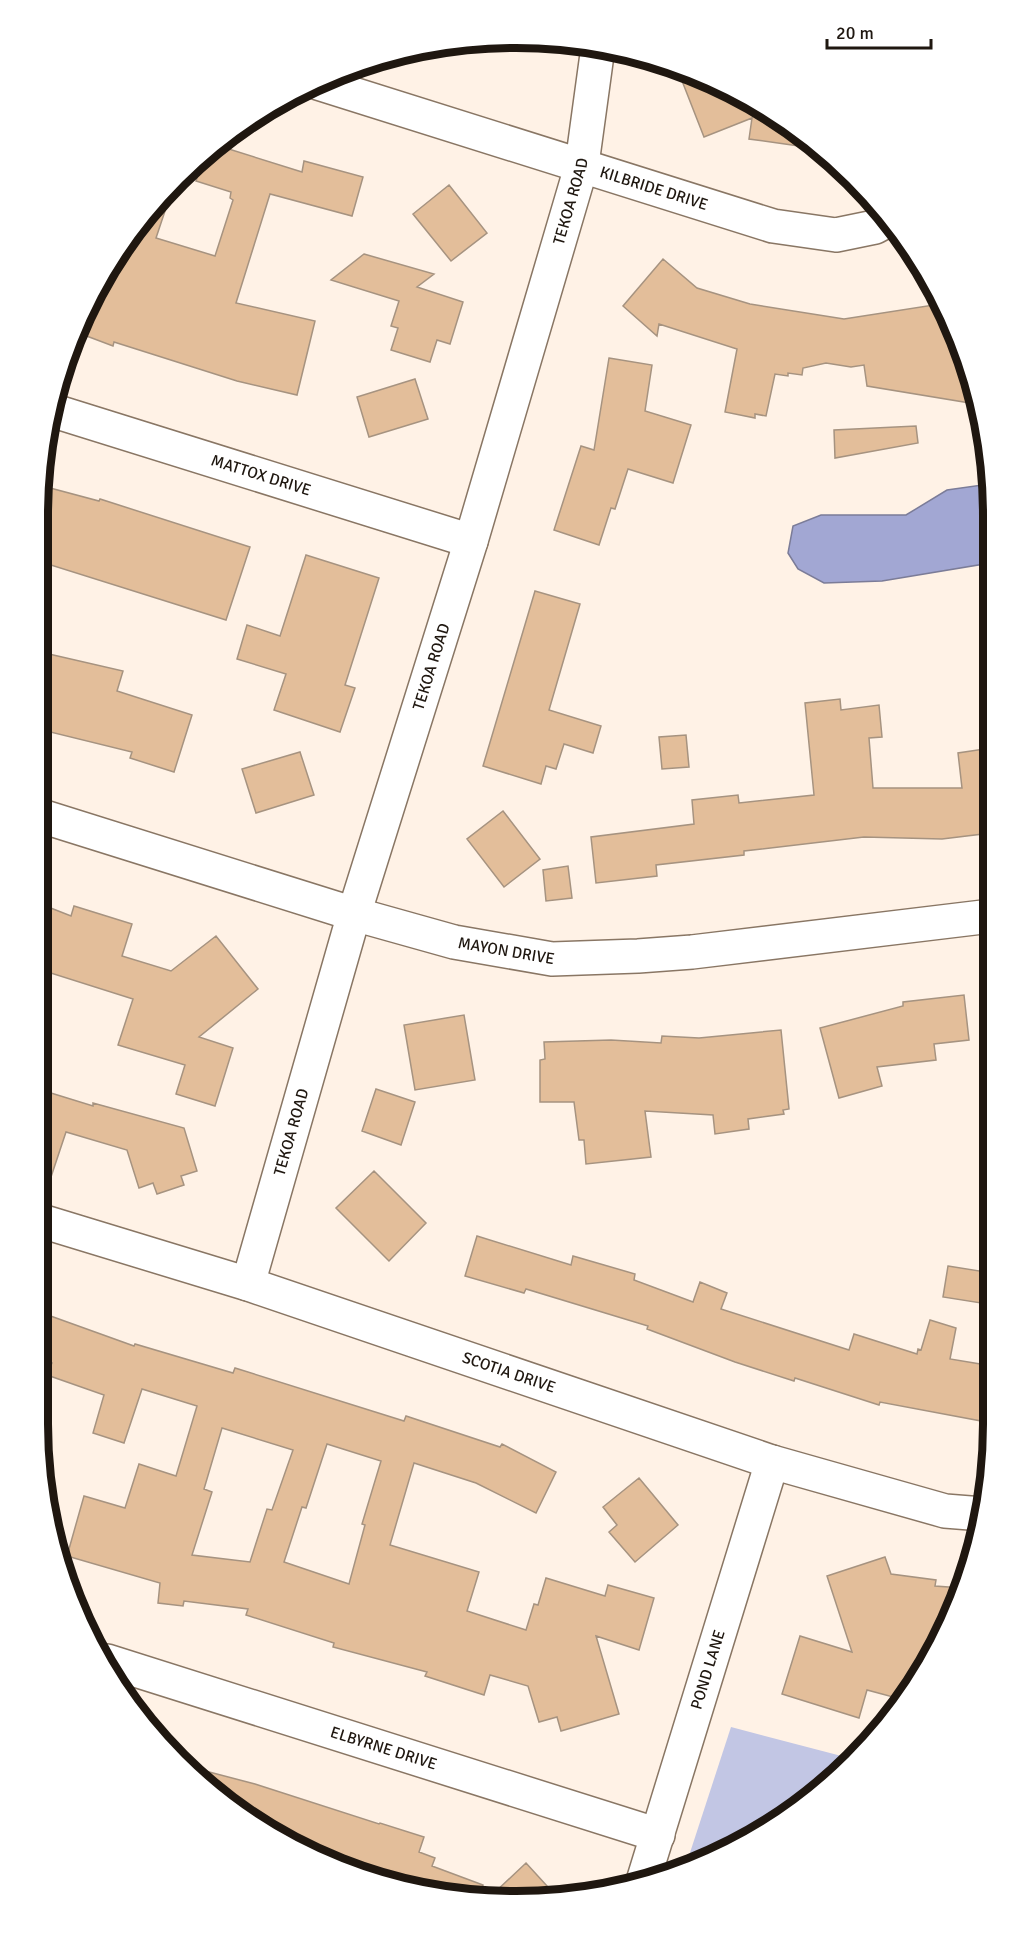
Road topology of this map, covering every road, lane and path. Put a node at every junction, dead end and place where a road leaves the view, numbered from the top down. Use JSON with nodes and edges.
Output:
{"nodes":[{"id":1,"x":597,"y":55,"type":"edge"},
{"id":2,"x":330,"y":87,"type":"edge"},
{"id":3,"x":582,"y":164,"type":"junction"},
{"id":4,"x":881,"y":224,"type":"edge"},
{"id":5,"x":60,"y":413,"type":"edge"},
{"id":6,"x":471,"y":541,"type":"junction"},
{"id":7,"x":48,"y":818,"type":"edge"},
{"id":8,"x":354,"y":914,"type":"junction"},
{"id":9,"x":983,"y":917,"type":"edge"},
{"id":10,"x":48,"y":1223,"type":"edge"},
{"id":11,"x":248,"y":1284,"type":"junction"},
{"id":12,"x":772,"y":1462,"type":"junction"},
{"id":13,"x":974,"y":1513,"type":"edge"},
{"id":14,"x":114,"y":1662,"type":"edge"},
{"id":15,"x":658,"y":1835,"type":"junction"},
{"id":16,"x":646,"y":1872,"type":"edge"}],
"edges":[{"from":1,"to":3,"type":"street","name":"TEKOA ROAD"},
{"from":2,"to":3,"type":"street","name":"KILBRIDE DRIVE"},
{"from":3,"to":4,"type":"street","name":"KILBRIDE DRIVE"},
{"from":3,"to":6,"type":"street","name":"TEKOA ROAD"},
{"from":5,"to":6,"type":"street","name":"MATTOX DRIVE"},
{"from":6,"to":8,"type":"street","name":"TEKOA ROAD"},
{"from":7,"to":8,"type":"street","name":"MAYON DRIVE"},
{"from":8,"to":9,"type":"street","name":"MAYON DRIVE"},
{"from":8,"to":11,"type":"street","name":"TEKOA ROAD"},
{"from":10,"to":11,"type":"street","name":"SCOTIA DRIVE"},
{"from":11,"to":12,"type":"street","name":"SCOTIA DRIVE"},
{"from":12,"to":13,"type":"street","name":"SCOTIA DRIVE"},
{"from":12,"to":15,"type":"street","name":"POND LANE"},
{"from":14,"to":15,"type":"street","name":"ELBYRNE DRIVE"},
{"from":15,"to":16,"type":"street","name":"POND LANE"}]}
